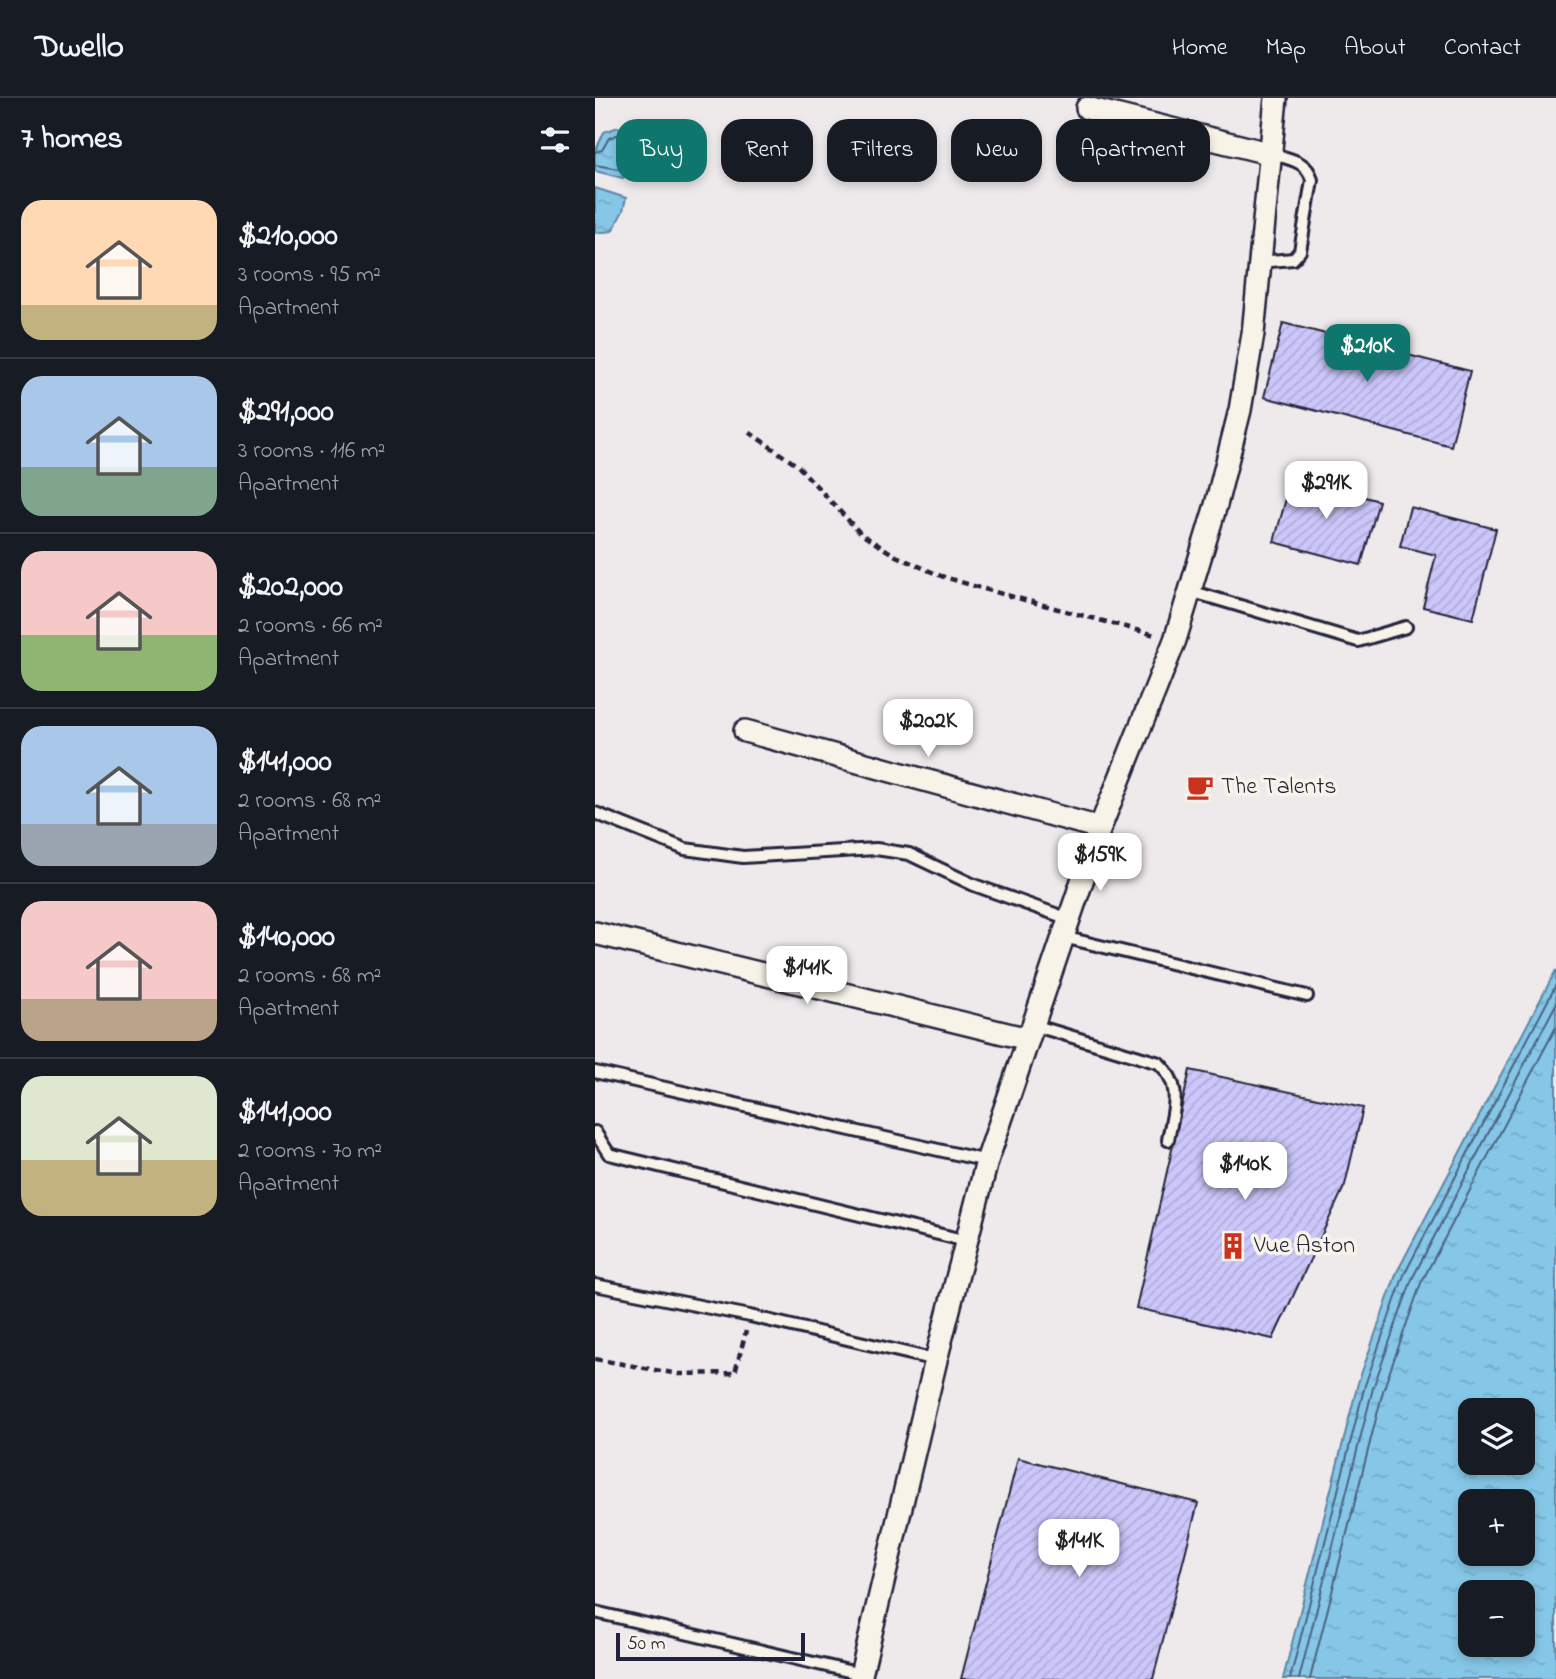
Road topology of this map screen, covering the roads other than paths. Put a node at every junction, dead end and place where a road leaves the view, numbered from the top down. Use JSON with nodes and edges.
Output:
{"nodes":[{"id":1,"x":1276,"y":98,"type":"edge"},
{"id":2,"x":1087,"y":108,"type":"dead end"},
{"id":3,"x":1272,"y":154,"type":"junction"},
{"id":4,"x":1260,"y":262,"type":"junction"},
{"id":5,"x":1190,"y":591,"type":"junction"},
{"id":6,"x":1406,"y":627,"type":"dead end"},
{"id":7,"x":745,"y":732,"type":"dead end"},
{"id":8,"x":595,"y":813,"type":"edge"},
{"id":9,"x":1100,"y":828,"type":"junction"},
{"id":10,"x":1066,"y":928,"type":"junction"},
{"id":11,"x":595,"y":933,"type":"edge"},
{"id":12,"x":1307,"y":996,"type":"dead end"},
{"id":13,"x":1031,"y":1032,"type":"junction"},
{"id":14,"x":595,"y":1072,"type":"edge"},
{"id":15,"x":595,"y":1132,"type":"edge"},
{"id":16,"x":1168,"y":1140,"type":"dead end"},
{"id":17,"x":987,"y":1161,"type":"junction"},
{"id":18,"x":967,"y":1241,"type":"junction"},
{"id":19,"x":595,"y":1285,"type":"edge"},
{"id":20,"x":936,"y":1360,"type":"junction"},
{"id":21,"x":595,"y":1612,"type":"edge"},
{"id":22,"x":860,"y":1677,"type":"edge"}],
"edges":[{"from":1,"to":3,"type":"street"},
{"from":2,"to":3,"type":"street"},
{"from":3,"to":4,"type":"street"},
{"from":3,"to":4,"type":"lane"},
{"from":4,"to":5,"type":"street"},
{"from":5,"to":6,"type":"lane"},
{"from":5,"to":9,"type":"street"},
{"from":7,"to":9,"type":"street"},
{"from":8,"to":10,"type":"lane"},
{"from":9,"to":10,"type":"street"},
{"from":10,"to":12,"type":"lane"},
{"from":10,"to":13,"type":"street"},
{"from":11,"to":13,"type":"street"},
{"from":13,"to":16,"type":"lane"},
{"from":13,"to":17,"type":"street"},
{"from":14,"to":17,"type":"lane"},
{"from":15,"to":18,"type":"lane"},
{"from":17,"to":18,"type":"street"},
{"from":18,"to":20,"type":"street"},
{"from":19,"to":20,"type":"lane"},
{"from":20,"to":22,"type":"street"},
{"from":21,"to":22,"type":"lane"}]}
